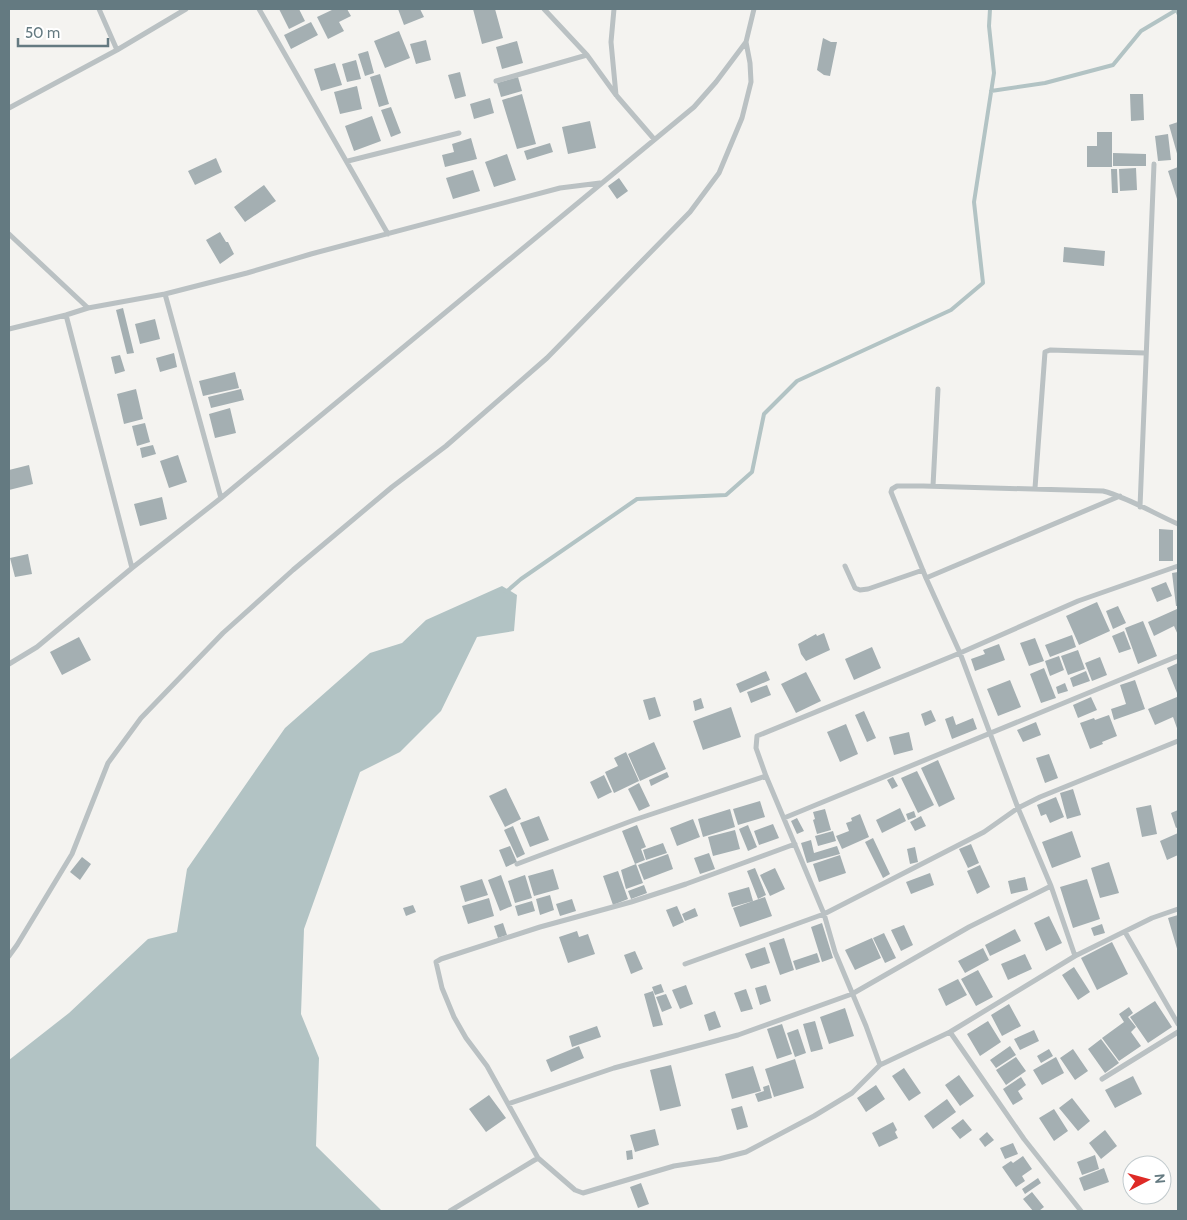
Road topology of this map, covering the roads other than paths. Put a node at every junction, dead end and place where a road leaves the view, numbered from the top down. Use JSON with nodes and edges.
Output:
{"nodes":[{"id":1,"x":99,"y":9,"type":"edge"},
{"id":2,"x":186,"y":9,"type":"edge"},
{"id":3,"x":259,"y":9,"type":"edge"},
{"id":4,"x":544,"y":9,"type":"edge"},
{"id":5,"x":614,"y":9,"type":"edge"},
{"id":6,"x":754,"y":9,"type":"edge"},
{"id":7,"x":746,"y":42,"type":"junction"},
{"id":8,"x":117,"y":50,"type":"junction"},
{"id":9,"x":587,"y":55,"type":"junction"},
{"id":10,"x":496,"y":81,"type":"dead end"},
{"id":11,"x":616,"y":95,"type":"junction"},
{"id":12,"x":9,"y":108,"type":"edge"},
{"id":13,"x":459,"y":133,"type":"dead end"},
{"id":14,"x":654,"y":139,"type":"junction"},
{"id":15,"x":348,"y":161,"type":"junction"},
{"id":16,"x":1154,"y":164,"type":"dead end"},
{"id":17,"x":600,"y":183,"type":"junction"},
{"id":18,"x":9,"y":234,"type":"edge"},
{"id":19,"x":388,"y":234,"type":"junction"},
{"id":20,"x":165,"y":294,"type":"junction"},
{"id":21,"x":88,"y":308,"type":"junction"},
{"id":22,"x":66,"y":316,"type":"junction"},
{"id":23,"x":9,"y":329,"type":"edge"},
{"id":24,"x":1145,"y":353,"type":"junction"},
{"id":25,"x":938,"y":389,"type":"dead end"},
{"id":26,"x":934,"y":486,"type":"junction"},
{"id":27,"x":1035,"y":488,"type":"junction"},
{"id":28,"x":1121,"y":496,"type":"junction"},
{"id":29,"x":221,"y":498,"type":"junction"},
{"id":30,"x":1140,"y":507,"type":"junction"},
{"id":31,"x":1178,"y":524,"type":"edge"},
{"id":32,"x":845,"y":566,"type":"dead end"},
{"id":33,"x":1178,"y":566,"type":"edge"},
{"id":34,"x":132,"y":568,"type":"junction"},
{"id":35,"x":922,"y":570,"type":"junction"},
{"id":36,"x":926,"y":578,"type":"junction"},
{"id":37,"x":960,"y":653,"type":"junction"},
{"id":38,"x":1178,"y":656,"type":"edge"},
{"id":39,"x":9,"y":664,"type":"edge"},
{"id":40,"x":991,"y":734,"type":"junction"},
{"id":41,"x":1178,"y":741,"type":"edge"},
{"id":42,"x":766,"y":776,"type":"junction"},
{"id":43,"x":1018,"y":808,"type":"junction"},
{"id":44,"x":784,"y":818,"type":"junction"},
{"id":45,"x":795,"y":844,"type":"junction"},
{"id":46,"x":517,"y":864,"type":"dead end"},
{"id":47,"x":1051,"y":886,"type":"junction"},
{"id":48,"x":1178,"y":909,"type":"edge"},
{"id":49,"x":824,"y":914,"type":"junction"},
{"id":50,"x":1125,"y":932,"type":"junction"},
{"id":51,"x":9,"y":956,"type":"edge"},
{"id":52,"x":1075,"y":956,"type":"junction"},
{"id":53,"x":686,"y":964,"type":"dead end"},
{"id":54,"x":852,"y":994,"type":"junction"},
{"id":55,"x":1178,"y":1024,"type":"edge"},
{"id":56,"x":950,"y":1032,"type":"junction"},
{"id":57,"x":1178,"y":1032,"type":"edge"},
{"id":58,"x":880,"y":1065,"type":"junction"},
{"id":59,"x":1102,"y":1079,"type":"dead end"},
{"id":60,"x":508,"y":1104,"type":"junction"},
{"id":61,"x":538,"y":1158,"type":"junction"},
{"id":62,"x":450,"y":1211,"type":"edge"},
{"id":63,"x":1080,"y":1211,"type":"edge"}],
"edges":[{"from":1,"to":8,"type":"street"},
{"from":2,"to":8,"type":"street"},
{"from":3,"to":15,"type":"street"},
{"from":4,"to":9,"type":"street"},
{"from":5,"to":11,"type":"street"},
{"from":6,"to":7,"type":"street"},
{"from":7,"to":14,"type":"street"},
{"from":7,"to":51,"type":"street"},
{"from":8,"to":12,"type":"street"},
{"from":9,"to":10,"type":"street"},
{"from":9,"to":11,"type":"street"},
{"from":11,"to":14,"type":"street"},
{"from":13,"to":15,"type":"street"},
{"from":14,"to":17,"type":"street"},
{"from":15,"to":19,"type":"street"},
{"from":16,"to":24,"type":"street"},
{"from":17,"to":19,"type":"street"},
{"from":17,"to":29,"type":"street"},
{"from":18,"to":21,"type":"street"},
{"from":19,"to":20,"type":"street"},
{"from":20,"to":21,"type":"street"},
{"from":20,"to":29,"type":"street"},
{"from":21,"to":22,"type":"street"},
{"from":22,"to":23,"type":"street"},
{"from":22,"to":34,"type":"street"},
{"from":24,"to":27,"type":"street"},
{"from":24,"to":30,"type":"street"},
{"from":25,"to":26,"type":"street"},
{"from":26,"to":27,"type":"street"},
{"from":26,"to":35,"type":"street"},
{"from":27,"to":28,"type":"street"},
{"from":28,"to":30,"type":"street"},
{"from":28,"to":36,"type":"street"},
{"from":29,"to":34,"type":"street"},
{"from":30,"to":31,"type":"street"},
{"from":32,"to":35,"type":"street"},
{"from":33,"to":37,"type":"street"},
{"from":34,"to":39,"type":"street"},
{"from":35,"to":36,"type":"street"},
{"from":36,"to":37,"type":"street"},
{"from":37,"to":40,"type":"street"},
{"from":37,"to":42,"type":"street"},
{"from":38,"to":40,"type":"street"},
{"from":40,"to":43,"type":"street"},
{"from":40,"to":44,"type":"street"},
{"from":41,"to":43,"type":"street"},
{"from":42,"to":44,"type":"street"},
{"from":42,"to":46,"type":"street"},
{"from":43,"to":47,"type":"street"},
{"from":43,"to":49,"type":"street"},
{"from":44,"to":45,"type":"street"},
{"from":45,"to":49,"type":"street"},
{"from":45,"to":60,"type":"street"},
{"from":47,"to":52,"type":"street"},
{"from":47,"to":54,"type":"street"},
{"from":48,"to":50,"type":"street"},
{"from":49,"to":53,"type":"street"},
{"from":49,"to":54,"type":"street"},
{"from":50,"to":52,"type":"street"},
{"from":50,"to":55,"type":"street"},
{"from":52,"to":56,"type":"street"},
{"from":54,"to":58,"type":"street"},
{"from":54,"to":60,"type":"street"},
{"from":56,"to":58,"type":"street"},
{"from":56,"to":63,"type":"street"},
{"from":57,"to":59,"type":"street"},
{"from":58,"to":61,"type":"street"},
{"from":60,"to":61,"type":"street"},
{"from":61,"to":62,"type":"street"}]}
